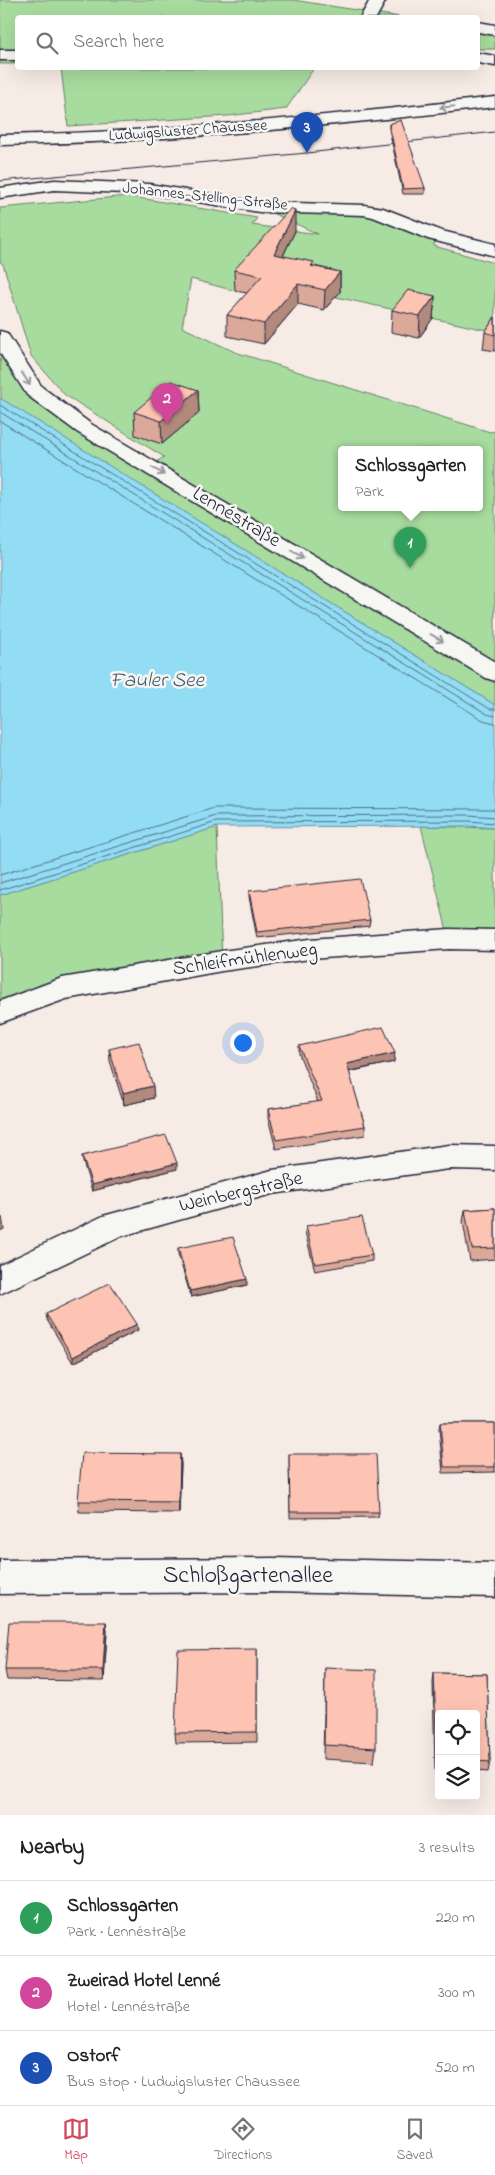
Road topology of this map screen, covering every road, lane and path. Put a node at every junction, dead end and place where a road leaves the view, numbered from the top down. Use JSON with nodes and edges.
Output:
{"nodes":[{"id":1,"x":378,"y":0,"type":"edge"},
{"id":2,"x":370,"y":15,"type":"edge"},
{"id":3,"x":480,"y":27,"type":"edge"},
{"id":4,"x":495,"y":30,"type":"edge"},
{"id":5,"x":0,"y":55,"type":"edge"},
{"id":6,"x":15,"y":55,"type":"edge"},
{"id":7,"x":480,"y":58,"type":"edge"},
{"id":8,"x":495,"y":61,"type":"edge"},
{"id":9,"x":495,"y":102,"type":"edge"},
{"id":10,"x":495,"y":115,"type":"edge"},
{"id":11,"x":0,"y":140,"type":"edge"},
{"id":12,"x":0,"y":152,"type":"edge"},
{"id":13,"x":0,"y":193,"type":"edge"},
{"id":14,"x":495,"y":250,"type":"edge"},
{"id":15,"x":0,"y":338,"type":"edge"},
{"id":16,"x":495,"y":673,"type":"edge"},
{"id":17,"x":495,"y":940,"type":"edge"},
{"id":18,"x":0,"y":1012,"type":"edge"},
{"id":19,"x":495,"y":1158,"type":"edge"},
{"id":20,"x":0,"y":1280,"type":"edge"},
{"id":21,"x":0,"y":1577,"type":"edge"},
{"id":22,"x":495,"y":1580,"type":"edge"}],
"edges":[{"from":1,"to":2,"type":"street"},
{"from":3,"to":4,"type":"street"},
{"from":5,"to":6,"type":"street"},
{"from":7,"to":8,"type":"street"},
{"from":9,"to":11,"type":"street","name":"Ludwigsluster Chaussee","one_way":true},
{"from":10,"to":12,"type":"street","name":"Ludwigsluster Chaussee"},
{"from":13,"to":14,"type":"street","name":"Johannes-Stelling-Straße"},
{"from":15,"to":16,"type":"street","name":"Lennéstraße","one_way":true},
{"from":17,"to":18,"type":"street","name":"Schleifmühlenweg"},
{"from":19,"to":20,"type":"street","name":"Weinbergstraße"},
{"from":21,"to":22,"type":"street","name":"Schloßgartenallee"}]}
